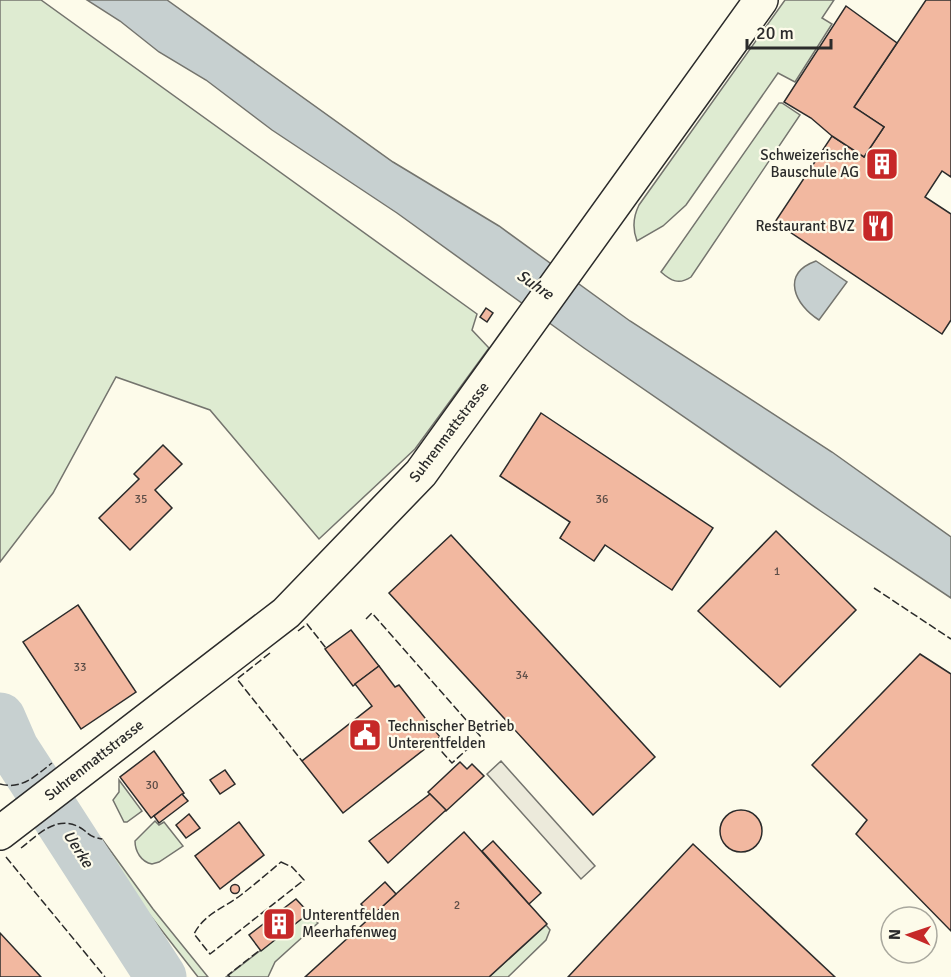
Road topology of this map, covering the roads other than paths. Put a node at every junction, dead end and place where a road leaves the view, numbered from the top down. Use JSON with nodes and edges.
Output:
{"nodes":[{"id":1,"x":761,"y":0,"type":"edge"},
{"id":2,"x":4,"y":830,"type":"edge"}],
"edges":[{"from":1,"to":2,"type":"street","name":"Suhrenmattstrasse"}]}
